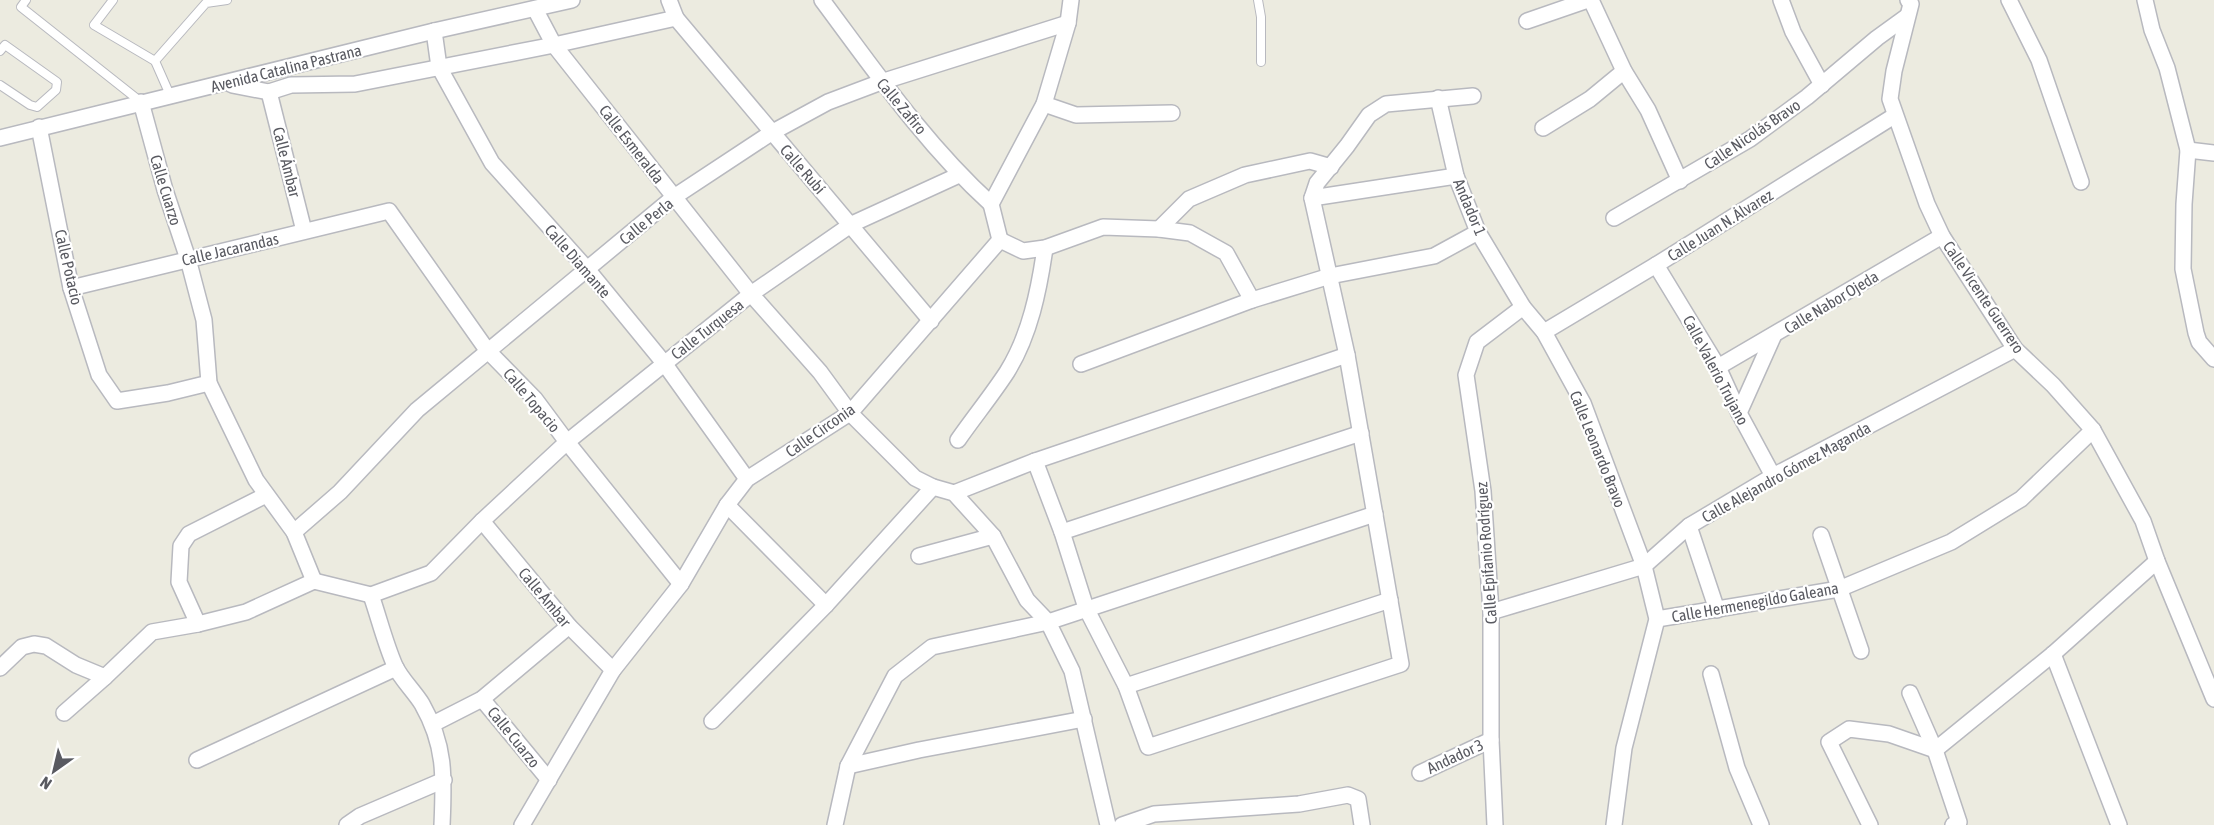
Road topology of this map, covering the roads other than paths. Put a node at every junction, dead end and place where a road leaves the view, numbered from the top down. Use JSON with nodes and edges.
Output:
{"nodes":[{"id":1,"x":26,"y":0,"type":"edge"},
{"id":2,"x":113,"y":0,"type":"edge"},
{"id":3,"x":227,"y":0,"type":"edge"},
{"id":4,"x":572,"y":0,"type":"edge"},
{"id":5,"x":669,"y":0,"type":"edge"},
{"id":6,"x":822,"y":0,"type":"edge"},
{"id":7,"x":1071,"y":0,"type":"edge"},
{"id":8,"x":1258,"y":0,"type":"edge"},
{"id":9,"x":1590,"y":0,"type":"edge"},
{"id":10,"x":1781,"y":0,"type":"edge"},
{"id":11,"x":2009,"y":0,"type":"edge"},
{"id":12,"x":2145,"y":0,"type":"edge"},
{"id":13,"x":205,"y":2,"type":"edge"},
{"id":14,"x":1912,"y":5,"type":"edge"},
{"id":15,"x":535,"y":9,"type":"junction"},
{"id":16,"x":676,"y":18,"type":"junction"},
{"id":17,"x":1527,"y":21,"type":"dead end"},
{"id":18,"x":1068,"y":23,"type":"junction"},
{"id":19,"x":434,"y":31,"type":"junction"},
{"id":20,"x":554,"y":45,"type":"junction"},
{"id":21,"x":0,"y":51,"type":"edge"},
{"id":22,"x":155,"y":61,"type":"junction"},
{"id":23,"x":1261,"y":62,"type":"dead end"},
{"id":24,"x":439,"y":67,"type":"junction"},
{"id":25,"x":1624,"y":71,"type":"junction"},
{"id":26,"x":881,"y":82,"type":"junction"},
{"id":27,"x":226,"y":83,"type":"junction"},
{"id":28,"x":0,"y":85,"type":"edge"},
{"id":29,"x":1822,"y":85,"type":"junction"},
{"id":30,"x":269,"y":92,"type":"junction"},
{"id":31,"x":170,"y":95,"type":"junction"},
{"id":32,"x":1473,"y":96,"type":"dead end"},
{"id":33,"x":1438,"y":98,"type":"junction"},
{"id":34,"x":141,"y":102,"type":"junction"},
{"id":35,"x":1044,"y":104,"type":"junction"},
{"id":36,"x":1172,"y":113,"type":"dead end"},
{"id":37,"x":1894,"y":116,"type":"junction"},
{"id":38,"x":39,"y":127,"type":"junction"},
{"id":39,"x":1543,"y":128,"type":"dead end"},
{"id":40,"x":771,"y":133,"type":"junction"},
{"id":41,"x":1,"y":137,"type":"edge"},
{"id":42,"x":2188,"y":150,"type":"junction"},
{"id":43,"x":2214,"y":153,"type":"edge"},
{"id":44,"x":1331,"y":167,"type":"junction"},
{"id":45,"x":959,"y":175,"type":"junction"},
{"id":46,"x":1456,"y":176,"type":"junction"},
{"id":47,"x":1680,"y":181,"type":"junction"},
{"id":48,"x":2081,"y":182,"type":"dead end"},
{"id":49,"x":674,"y":197,"type":"junction"},
{"id":50,"x":1312,"y":198,"type":"junction"},
{"id":51,"x":991,"y":204,"type":"junction"},
{"id":52,"x":389,"y":212,"type":"joint"},
{"id":53,"x":1614,"y":218,"type":"dead end"},
{"id":54,"x":852,"y":225,"type":"junction"},
{"id":55,"x":1159,"y":229,"type":"junction"},
{"id":56,"x":304,"y":231,"type":"junction"},
{"id":57,"x":1478,"y":232,"type":"junction"},
{"id":58,"x":1942,"y":236,"type":"junction"},
{"id":59,"x":1000,"y":240,"type":"junction"},
{"id":60,"x":1045,"y":248,"type":"junction"},
{"id":61,"x":188,"y":259,"type":"junction"},
{"id":62,"x":1656,"y":265,"type":"junction"},
{"id":63,"x":587,"y":269,"type":"junction"},
{"id":64,"x":1330,"y":276,"type":"junction"},
{"id":65,"x":71,"y":288,"type":"junction"},
{"id":66,"x":751,"y":294,"type":"junction"},
{"id":67,"x":1252,"y":300,"type":"junction"},
{"id":68,"x":1523,"y":307,"type":"junction"},
{"id":69,"x":931,"y":321,"type":"junction"},
{"id":70,"x":1544,"y":332,"type":"junction"},
{"id":71,"x":1773,"y":337,"type":"junction"},
{"id":72,"x":2015,"y":349,"type":"junction"},
{"id":73,"x":488,"y":350,"type":"junction"},
{"id":74,"x":1347,"y":356,"type":"junction"},
{"id":75,"x":2214,"y":359,"type":"edge"},
{"id":76,"x":664,"y":363,"type":"junction"},
{"id":77,"x":1081,"y":364,"type":"dead end"},
{"id":78,"x":1718,"y":367,"type":"junction"},
{"id":79,"x":209,"y":383,"type":"junction"},
{"id":80,"x":850,"y":413,"type":"junction"},
{"id":81,"x":1739,"y":413,"type":"junction"},
{"id":82,"x":2093,"y":430,"type":"junction"},
{"id":83,"x":1361,"y":433,"type":"junction"},
{"id":84,"x":957,"y":440,"type":"dead end"},
{"id":85,"x":567,"y":442,"type":"junction"},
{"id":86,"x":1035,"y":461,"type":"junction"},
{"id":87,"x":1773,"y":476,"type":"junction"},
{"id":88,"x":747,"y":480,"type":"junction"},
{"id":89,"x":933,"y":487,"type":"junction"},
{"id":90,"x":954,"y":493,"type":"junction"},
{"id":91,"x":266,"y":495,"type":"junction"},
{"id":92,"x":727,"y":506,"type":"junction"},
{"id":93,"x":1375,"y":514,"type":"junction"},
{"id":94,"x":482,"y":520,"type":"junction"},
{"id":95,"x":1689,"y":525,"type":"junction"},
{"id":96,"x":294,"y":532,"type":"junction"},
{"id":97,"x":1062,"y":532,"type":"junction"},
{"id":98,"x":1821,"y":535,"type":"dead end"},
{"id":99,"x":993,"y":536,"type":"junction"},
{"id":100,"x":919,"y":556,"type":"dead end"},
{"id":101,"x":2157,"y":561,"type":"junction"},
{"id":102,"x":1644,"y":566,"type":"junction"},
{"id":103,"x":314,"y":581,"type":"junction"},
{"id":104,"x":681,"y":584,"type":"junction"},
{"id":105,"x":1839,"y":588,"type":"junction"},
{"id":106,"x":371,"y":595,"type":"junction"},
{"id":107,"x":1390,"y":600,"type":"junction"},
{"id":108,"x":826,"y":605,"type":"junction"},
{"id":109,"x":1086,"y":608,"type":"junction"},
{"id":110,"x":1717,"y":610,"type":"junction"},
{"id":111,"x":1491,"y":612,"type":"junction"},
{"id":112,"x":1657,"y":619,"type":"junction"},
{"id":113,"x":1048,"y":622,"type":"junction"},
{"id":114,"x":198,"y":624,"type":"junction"},
{"id":115,"x":569,"y":626,"type":"junction"},
{"id":116,"x":1861,"y":651,"type":"dead end"},
{"id":117,"x":2053,"y":654,"type":"junction"},
{"id":118,"x":0,"y":668,"type":"edge"},
{"id":119,"x":396,"y":668,"type":"junction"},
{"id":120,"x":613,"y":670,"type":"junction"},
{"id":121,"x":1711,"y":674,"type":"dead end"},
{"id":122,"x":105,"y":677,"type":"junction"},
{"id":123,"x":1126,"y":686,"type":"junction"},
{"id":124,"x":1910,"y":693,"type":"dead end"},
{"id":125,"x":482,"y":699,"type":"junction"},
{"id":126,"x":2214,"y":699,"type":"edge"},
{"id":127,"x":64,"y":713,"type":"dead end"},
{"id":128,"x":1084,"y":719,"type":"junction"},
{"id":129,"x":712,"y":721,"type":"dead end"},
{"id":130,"x":433,"y":724,"type":"junction"},
{"id":131,"x":1491,"y":740,"type":"junction"},
{"id":132,"x":1935,"y":750,"type":"junction"},
{"id":133,"x":197,"y":760,"type":"dead end"},
{"id":134,"x":848,"y":765,"type":"junction"},
{"id":135,"x":1420,"y":773,"type":"dead end"},
{"id":136,"x":444,"y":780,"type":"junction"},
{"id":137,"x":549,"y":780,"type":"junction"},
{"id":138,"x":1958,"y":824,"type":"edge"},
{"id":139,"x":346,"y":825,"type":"edge"},
{"id":140,"x":442,"y":825,"type":"edge"},
{"id":141,"x":522,"y":825,"type":"edge"},
{"id":142,"x":835,"y":825,"type":"edge"},
{"id":143,"x":1108,"y":825,"type":"edge"},
{"id":144,"x":1122,"y":825,"type":"edge"},
{"id":145,"x":1362,"y":825,"type":"edge"},
{"id":146,"x":1495,"y":825,"type":"edge"},
{"id":147,"x":1614,"y":825,"type":"edge"},
{"id":148,"x":1761,"y":825,"type":"edge"},
{"id":149,"x":1870,"y":825,"type":"edge"},
{"id":150,"x":2119,"y":825,"type":"edge"}],
"edges":[{"from":1,"to":34,"type":"lane"},
{"from":2,"to":22,"type":"lane"},
{"from":3,"to":13,"type":"lane"},
{"from":4,"to":15,"type":"street","name":"Avenida Catalina Pastrana"},
{"from":5,"to":16,"type":"street","name":"Calle Rubí"},
{"from":6,"to":26,"type":"street","name":"Calle Zafiro"},
{"from":7,"to":18,"type":"street"},
{"from":8,"to":23,"type":"lane"},
{"from":9,"to":17,"type":"street"},
{"from":9,"to":25,"type":"street"},
{"from":10,"to":29,"type":"street"},
{"from":11,"to":48,"type":"street"},
{"from":12,"to":42,"type":"street"},
{"from":13,"to":22,"type":"lane"},
{"from":14,"to":29,"type":"street","name":"Calle Nicolás Bravo"},
{"from":14,"to":37,"type":"street","name":"Calle Vicente Guerrero"},
{"from":15,"to":19,"type":"street","name":"Avenida Catalina Pastrana"},
{"from":15,"to":20,"type":"street","name":"Calle Esmeralda"},
{"from":16,"to":20,"type":"street"},
{"from":16,"to":40,"type":"street","name":"Calle Rubí"},
{"from":18,"to":26,"type":"street","name":"Calle Perla"},
{"from":18,"to":35,"type":"street"},
{"from":19,"to":24,"type":"street","name":"Calle Diamante"},
{"from":19,"to":27,"type":"street","name":"Avenida Catalina Pastrana"},
{"from":20,"to":24,"type":"street"},
{"from":20,"to":49,"type":"street","name":"Calle Esmeralda"},
{"from":21,"to":28,"type":"lane"},
{"from":22,"to":31,"type":"lane"},
{"from":24,"to":30,"type":"street"},
{"from":24,"to":63,"type":"street","name":"Calle Diamante"},
{"from":25,"to":39,"type":"street"},
{"from":25,"to":47,"type":"street"},
{"from":26,"to":40,"type":"street","name":"Calle Perla"},
{"from":26,"to":45,"type":"street","name":"Calle Zafiro"},
{"from":27,"to":30,"type":"street"},
{"from":27,"to":31,"type":"street","name":"Avenida Catalina Pastrana"},
{"from":29,"to":47,"type":"street","name":"Calle Nicolás Bravo"},
{"from":30,"to":56,"type":"street","name":"Calle Ámbar"},
{"from":31,"to":34,"type":"street","name":"Avenida Catalina Pastrana"},
{"from":32,"to":33,"type":"street"},
{"from":33,"to":44,"type":"street"},
{"from":33,"to":46,"type":"street","name":"Andador 1"},
{"from":34,"to":38,"type":"street","name":"Avenida Catalina Pastrana"},
{"from":34,"to":61,"type":"street","name":"Calle Cuarzo"},
{"from":35,"to":36,"type":"street"},
{"from":35,"to":51,"type":"street"},
{"from":37,"to":58,"type":"street","name":"Calle Vicente Guerrero"},
{"from":37,"to":62,"type":"street","name":"Calle Juan N. Álvarez"},
{"from":38,"to":41,"type":"street","name":"Avenida Catalina Pastrana"},
{"from":38,"to":65,"type":"street","name":"Calle Potacio"},
{"from":40,"to":49,"type":"street","name":"Calle Perla"},
{"from":40,"to":54,"type":"street","name":"Calle Rubí"},
{"from":42,"to":43,"type":"street"},
{"from":42,"to":75,"type":"street"},
{"from":44,"to":50,"type":"street"},
{"from":44,"to":55,"type":"street"},
{"from":45,"to":51,"type":"street","name":"Calle Zafiro"},
{"from":45,"to":54,"type":"street","name":"Calle Turquesa"},
{"from":46,"to":50,"type":"street"},
{"from":46,"to":57,"type":"street","name":"Andador 1"},
{"from":47,"to":53,"type":"street","name":"Calle Nicolás Bravo"},
{"from":49,"to":63,"type":"street","name":"Calle Perla"},
{"from":49,"to":66,"type":"street","name":"Calle Esmeralda"},
{"from":50,"to":64,"type":"street"},
{"from":51,"to":59,"type":"street"},
{"from":52,"to":56,"type":"street","name":"Calle Jacarandas"},
{"from":52,"to":73,"type":"street","name":"Calle Topacio"},
{"from":54,"to":66,"type":"street","name":"Calle Turquesa"},
{"from":54,"to":69,"type":"street","name":"Calle Rubí"},
{"from":55,"to":60,"type":"street"},
{"from":55,"to":67,"type":"street"},
{"from":56,"to":61,"type":"street","name":"Calle Jacarandas"},
{"from":57,"to":64,"type":"street"},
{"from":57,"to":68,"type":"street","name":"Andador 1"},
{"from":58,"to":71,"type":"street","name":"Calle Nabor Ojeda"},
{"from":58,"to":72,"type":"street","name":"Calle Vicente Guerrero"},
{"from":59,"to":60,"type":"street"},
{"from":59,"to":69,"type":"street","name":"Calle Circonia"},
{"from":60,"to":84,"type":"street"},
{"from":61,"to":65,"type":"street","name":"Calle Jacarandas"},
{"from":61,"to":79,"type":"street","name":"Calle Cuarzo"},
{"from":62,"to":70,"type":"street","name":"Calle Juan N. Álvarez"},
{"from":62,"to":78,"type":"street","name":"Calle Valerio Trujano"},
{"from":63,"to":73,"type":"street","name":"Calle Perla"},
{"from":63,"to":76,"type":"street","name":"Calle Diamante"},
{"from":64,"to":67,"type":"street"},
{"from":64,"to":74,"type":"street"},
{"from":65,"to":79,"type":"street","name":"Calle Potacio"},
{"from":66,"to":76,"type":"street","name":"Calle Turquesa"},
{"from":66,"to":80,"type":"street","name":"Calle Esmeralda"},
{"from":67,"to":77,"type":"street"},
{"from":68,"to":70,"type":"street","name":"Calle Leonardo Bravo"},
{"from":68,"to":111,"type":"street","name":"Calle Epifanio Rodríguez"},
{"from":69,"to":80,"type":"street","name":"Calle Circonia"},
{"from":70,"to":102,"type":"street","name":"Calle Leonardo Bravo"},
{"from":71,"to":78,"type":"street","name":"Calle Nabor Ojeda"},
{"from":71,"to":81,"type":"street"},
{"from":72,"to":82,"type":"street","name":"Calle Vicente Guerrero"},
{"from":72,"to":87,"type":"street","name":"Calle Alejandro Gómez Maganda"},
{"from":73,"to":85,"type":"street","name":"Calle Topacio"},
{"from":73,"to":96,"type":"street","name":"Calle Perla"},
{"from":74,"to":83,"type":"street"},
{"from":74,"to":86,"type":"street"},
{"from":76,"to":85,"type":"street","name":"Calle Turquesa"},
{"from":76,"to":88,"type":"street","name":"Calle Diamante"},
{"from":78,"to":81,"type":"street","name":"Calle Valerio Trujano"},
{"from":79,"to":91,"type":"street"},
{"from":80,"to":88,"type":"street","name":"Calle Circonia"},
{"from":80,"to":89,"type":"street","name":"Calle Esmeralda"},
{"from":81,"to":87,"type":"street","name":"Calle Valerio Trujano"},
{"from":82,"to":101,"type":"street","name":"Calle Vicente Guerrero"},
{"from":82,"to":105,"type":"street","name":"Calle Hermenegildo Galeana"},
{"from":83,"to":93,"type":"street"},
{"from":83,"to":97,"type":"street"},
{"from":85,"to":94,"type":"street","name":"Calle Turquesa"},
{"from":85,"to":104,"type":"street","name":"Calle Topacio"},
{"from":86,"to":90,"type":"street"},
{"from":86,"to":97,"type":"street"},
{"from":87,"to":95,"type":"street","name":"Calle Alejandro Gómez Maganda"},
{"from":88,"to":92,"type":"street","name":"Calle Circonia"},
{"from":89,"to":90,"type":"street","name":"Calle Esmeralda"},
{"from":89,"to":108,"type":"street"},
{"from":90,"to":99,"type":"street"},
{"from":91,"to":96,"type":"street"},
{"from":91,"to":114,"type":"street"},
{"from":92,"to":104,"type":"street","name":"Calle Circonia"},
{"from":92,"to":108,"type":"street"},
{"from":93,"to":107,"type":"street"},
{"from":93,"to":109,"type":"street"},
{"from":94,"to":106,"type":"street","name":"Calle Turquesa"},
{"from":94,"to":115,"type":"street","name":"Calle Ámbar"},
{"from":95,"to":102,"type":"street","name":"Calle Alejandro Gómez Maganda"},
{"from":95,"to":110,"type":"street"},
{"from":96,"to":103,"type":"street"},
{"from":97,"to":109,"type":"street"},
{"from":98,"to":105,"type":"street"},
{"from":99,"to":100,"type":"street"},
{"from":99,"to":113,"type":"street"},
{"from":101,"to":117,"type":"street"},
{"from":101,"to":126,"type":"street","name":"Calle Vicente Guerrero"},
{"from":102,"to":111,"type":"street","name":"Calle Alejandro Gómez Maganda"},
{"from":102,"to":112,"type":"street","name":"Calle Leonardo Bravo"},
{"from":103,"to":106,"type":"street"},
{"from":103,"to":114,"type":"street"},
{"from":104,"to":120,"type":"street","name":"Calle Circonia"},
{"from":105,"to":110,"type":"street","name":"Calle Hermenegildo Galeana"},
{"from":105,"to":116,"type":"street"},
{"from":106,"to":119,"type":"street"},
{"from":107,"to":123,"type":"street"},
{"from":107,"to":123,"type":"street"},
{"from":108,"to":129,"type":"street"},
{"from":109,"to":113,"type":"street"},
{"from":109,"to":123,"type":"street"},
{"from":110,"to":112,"type":"street","name":"Calle Hermenegildo Galeana"},
{"from":111,"to":131,"type":"street","name":"Calle Epifanio Rodríguez"},
{"from":112,"to":147,"type":"street"},
{"from":113,"to":128,"type":"street"},
{"from":113,"to":134,"type":"street"},
{"from":114,"to":122,"type":"street"},
{"from":115,"to":120,"type":"street","name":"Calle Ámbar"},
{"from":115,"to":125,"type":"street","name":"Calle Cuarzo"},
{"from":117,"to":132,"type":"street"},
{"from":117,"to":150,"type":"street"},
{"from":118,"to":122,"type":"street"},
{"from":119,"to":130,"type":"street"},
{"from":119,"to":133,"type":"street"},
{"from":120,"to":137,"type":"street","name":"Calle Circonia"},
{"from":121,"to":148,"type":"street"},
{"from":122,"to":127,"type":"street"},
{"from":124,"to":132,"type":"street"},
{"from":125,"to":130,"type":"street"},
{"from":125,"to":137,"type":"street","name":"Calle Cuarzo"},
{"from":128,"to":134,"type":"street"},
{"from":128,"to":143,"type":"street"},
{"from":130,"to":136,"type":"street"},
{"from":131,"to":135,"type":"street","name":"Andador 3"},
{"from":131,"to":146,"type":"street","name":"Calle Epifanio Rodríguez"},
{"from":132,"to":138,"type":"street"},
{"from":132,"to":149,"type":"street"},
{"from":134,"to":142,"type":"street"},
{"from":136,"to":139,"type":"street"},
{"from":136,"to":140,"type":"street"},
{"from":137,"to":141,"type":"street","name":"Calle Circonia"},
{"from":144,"to":145,"type":"street"}]}
